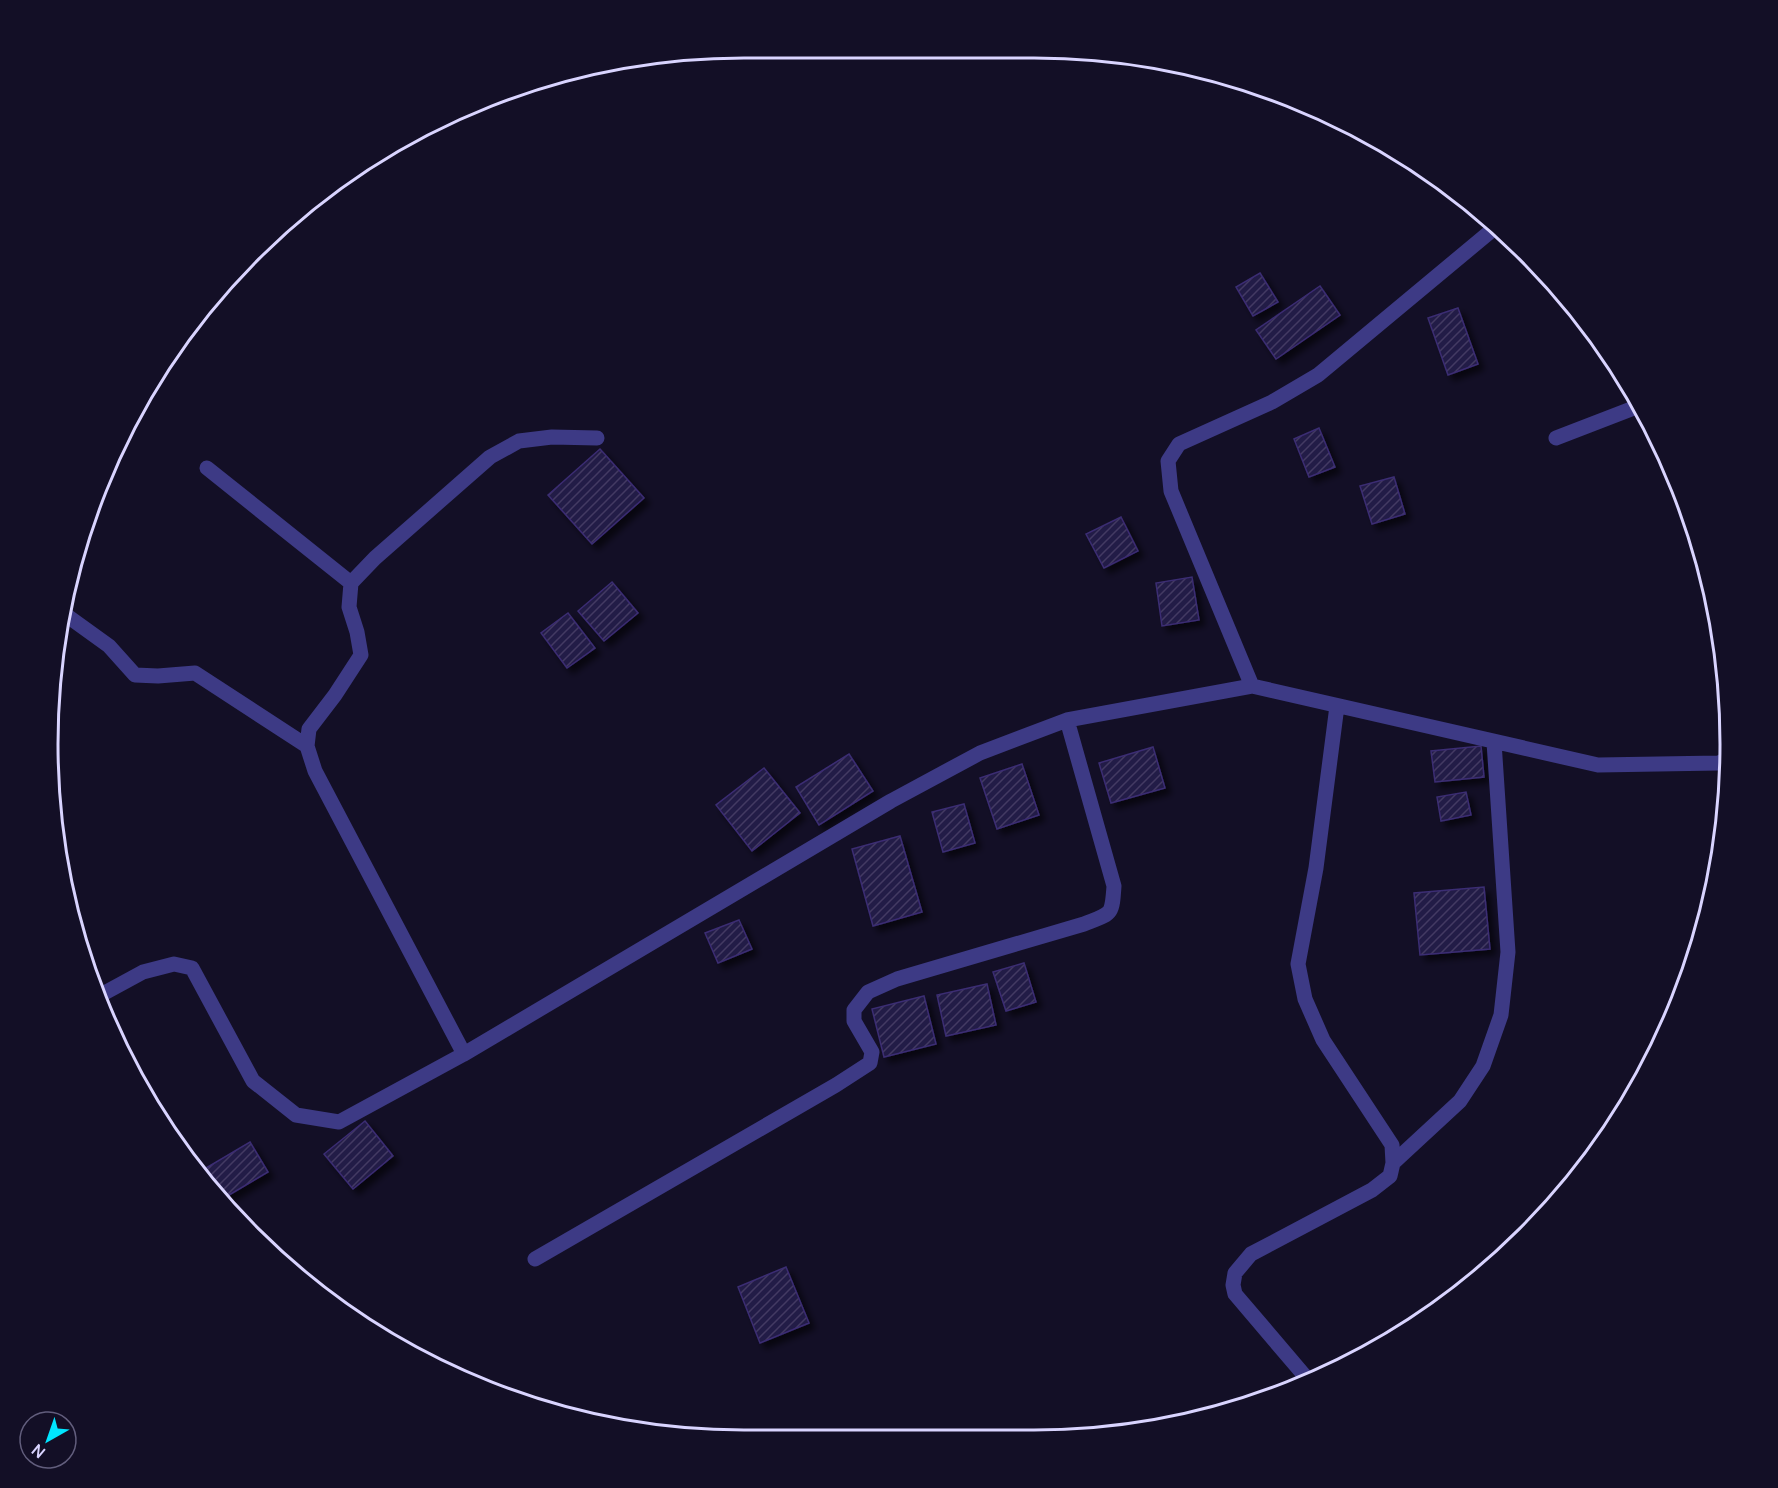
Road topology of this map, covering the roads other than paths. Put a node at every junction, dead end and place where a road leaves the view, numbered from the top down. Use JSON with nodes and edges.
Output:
{"nodes":[{"id":1,"x":1490,"y":232,"type":"edge"},
{"id":2,"x":1632,"y":409,"type":"edge"},
{"id":3,"x":597,"y":438,"type":"dead end"},
{"id":4,"x":1556,"y":438,"type":"dead end"},
{"id":5,"x":207,"y":468,"type":"dead end"},
{"id":6,"x":351,"y":583,"type":"junction"},
{"id":7,"x":71,"y":618,"type":"edge"},
{"id":8,"x":1252,"y":686,"type":"junction"},
{"id":9,"x":1337,"y":706,"type":"junction"},
{"id":10,"x":1066,"y":720,"type":"junction"},
{"id":11,"x":1494,"y":742,"type":"junction"},
{"id":12,"x":307,"y":746,"type":"junction"},
{"id":13,"x":1719,"y":763,"type":"edge"},
{"id":14,"x":106,"y":992,"type":"edge"},
{"id":15,"x":464,"y":1054,"type":"junction"},
{"id":16,"x":1393,"y":1163,"type":"junction"},
{"id":17,"x":535,"y":1259,"type":"dead end"},
{"id":18,"x":1303,"y":1374,"type":"edge"}],
"edges":[{"from":1,"to":8,"type":"street"},
{"from":2,"to":4,"type":"street"},
{"from":3,"to":6,"type":"street"},
{"from":5,"to":6,"type":"street"},
{"from":6,"to":12,"type":"street"},
{"from":7,"to":12,"type":"street"},
{"from":8,"to":9,"type":"street"},
{"from":8,"to":10,"type":"street"},
{"from":9,"to":11,"type":"street"},
{"from":9,"to":16,"type":"street"},
{"from":10,"to":15,"type":"street"},
{"from":10,"to":17,"type":"street"},
{"from":11,"to":13,"type":"street"},
{"from":11,"to":16,"type":"street"},
{"from":12,"to":15,"type":"street"},
{"from":14,"to":15,"type":"street"},
{"from":16,"to":18,"type":"street"}]}
